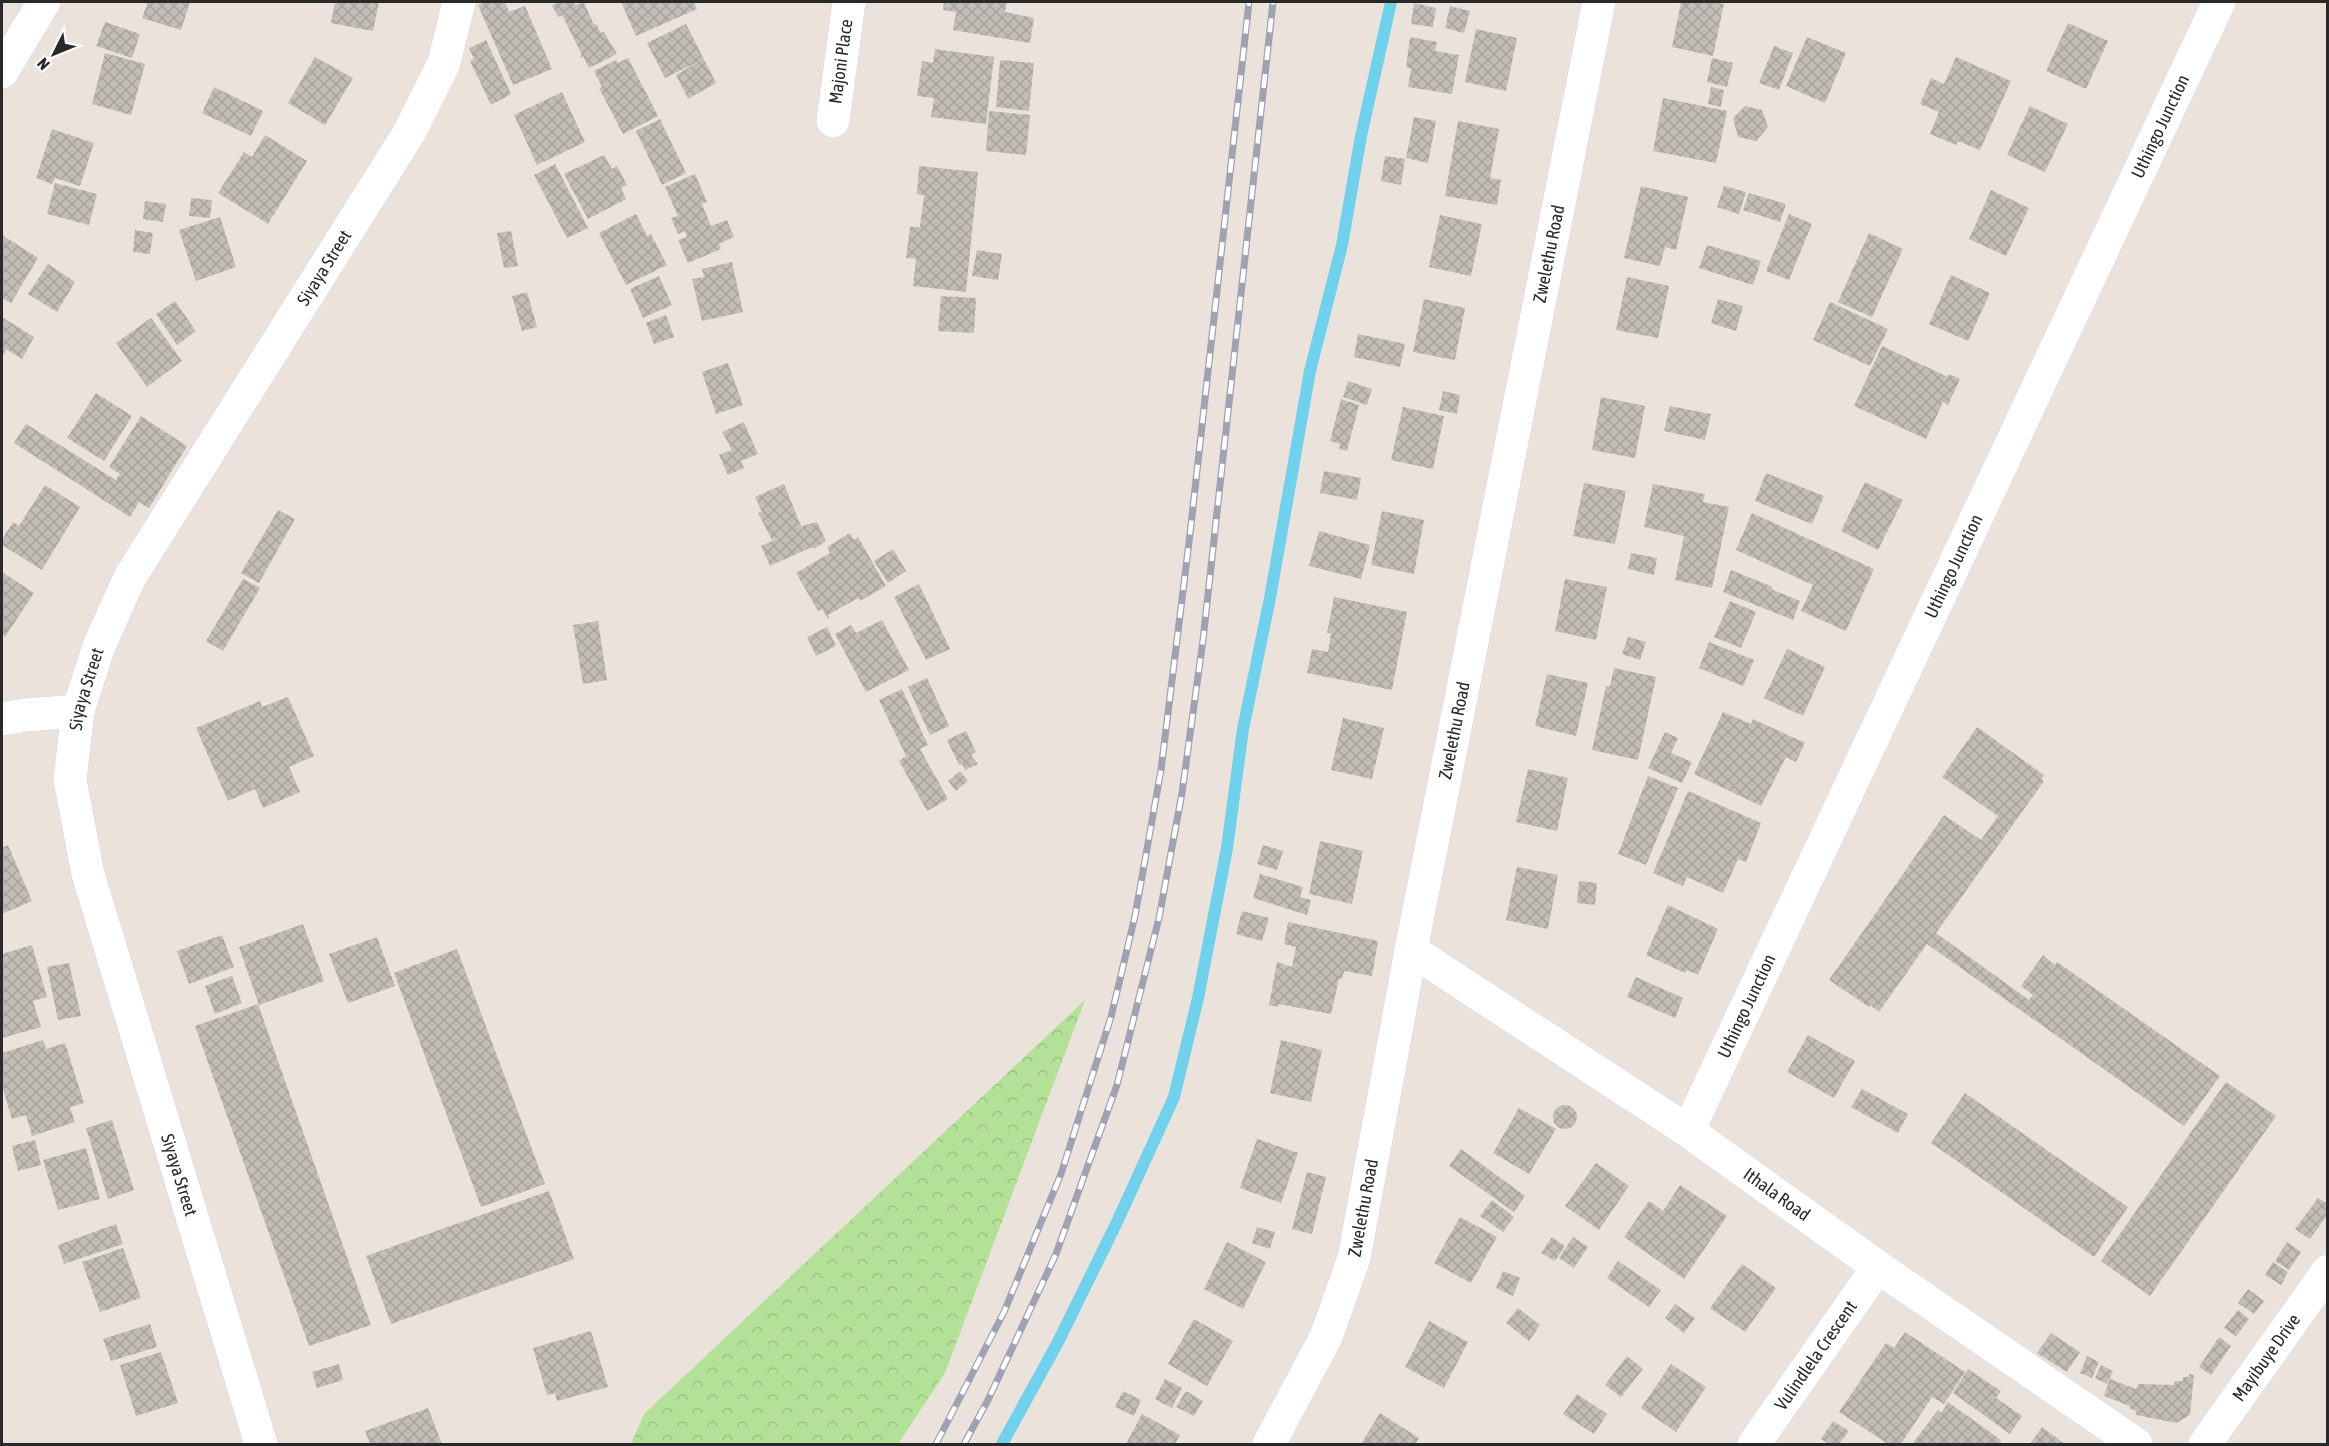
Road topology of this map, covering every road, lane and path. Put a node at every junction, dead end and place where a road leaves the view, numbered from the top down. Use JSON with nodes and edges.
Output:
{"nodes":[{"id":1,"x":44,"y":2,"type":"edge"},
{"id":2,"x":459,"y":2,"type":"edge"},
{"id":3,"x":849,"y":2,"type":"edge"},
{"id":4,"x":1599,"y":2,"type":"edge"},
{"id":5,"x":2219,"y":2,"type":"edge"},
{"id":6,"x":2,"y":72,"type":"edge"},
{"id":7,"x":833,"y":121,"type":"dead end"},
{"id":8,"x":78,"y":711,"type":"junction"},
{"id":9,"x":2,"y":719,"type":"edge"},
{"id":10,"x":1411,"y":950,"type":"junction"},
{"id":11,"x":1688,"y":1131,"type":"junction"},
{"id":12,"x":1878,"y":1267,"type":"junction"},
{"id":13,"x":2328,"y":1271,"type":"edge"},
{"id":14,"x":261,"y":1444,"type":"edge"},
{"id":15,"x":1269,"y":1444,"type":"edge"},
{"id":16,"x":1754,"y":1444,"type":"edge"},
{"id":17,"x":2136,"y":1444,"type":"edge"},
{"id":18,"x":2205,"y":1444,"type":"edge"}],
"edges":[{"from":1,"to":6,"type":"street"},
{"from":2,"to":8,"type":"street","name":"Siyaya Street"},
{"from":3,"to":7,"type":"street","name":"Majoni Place"},
{"from":4,"to":10,"type":"street","name":"Zwelethu Road"},
{"from":5,"to":11,"type":"street","name":"Uthingo Junction"},
{"from":8,"to":9,"type":"street"},
{"from":8,"to":14,"type":"street","name":"Siyaya Street"},
{"from":10,"to":11,"type":"street","name":"Ithala Road"},
{"from":10,"to":15,"type":"street","name":"Zwelethu Road"},
{"from":11,"to":12,"type":"street","name":"Ithala Road"},
{"from":12,"to":16,"type":"street","name":"Vulindlela Crescent"},
{"from":12,"to":17,"type":"street","name":"Ithala Road"},
{"from":13,"to":18,"type":"street","name":"Mayibuye Drive"}]}
